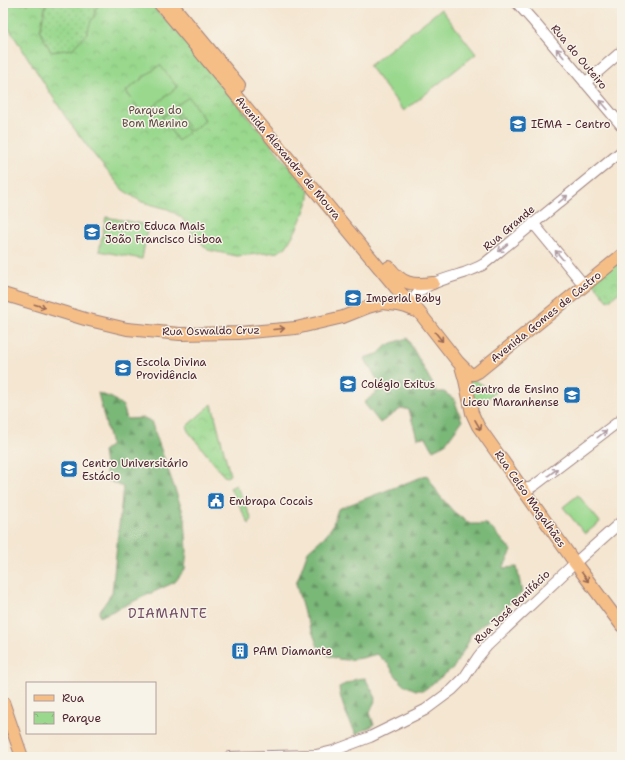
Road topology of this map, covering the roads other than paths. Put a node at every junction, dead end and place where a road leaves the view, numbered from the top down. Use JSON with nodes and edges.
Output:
{"nodes":[{"id":1,"x":159,"y":3,"type":"edge"},
{"id":2,"x":171,"y":3,"type":"edge"},
{"id":3,"x":517,"y":3,"type":"edge"},
{"id":4,"x":622,"y":51,"type":"edge"},
{"id":5,"x":585,"y":83,"type":"junction"},
{"id":6,"x":622,"y":126,"type":"edge"},
{"id":7,"x":622,"y":151,"type":"edge"},
{"id":8,"x":533,"y":223,"type":"junction"},
{"id":9,"x":622,"y":255,"type":"edge"},
{"id":10,"x":433,"y":283,"type":"junction"},
{"id":11,"x":584,"y":285,"type":"junction"},
{"id":12,"x":3,"y":294,"type":"edge"},
{"id":13,"x":419,"y":312,"type":"junction"},
{"id":14,"x":458,"y":362,"type":"junction"},
{"id":15,"x":622,"y":419,"type":"edge"},
{"id":16,"x":522,"y":488,"type":"junction"},
{"id":17,"x":622,"y":521,"type":"edge"},
{"id":18,"x":575,"y":563,"type":"junction"},
{"id":19,"x":622,"y":626,"type":"edge"},
{"id":20,"x":3,"y":702,"type":"edge"},
{"id":21,"x":3,"y":719,"type":"edge"},
{"id":22,"x":16,"y":757,"type":"edge"},
{"id":23,"x":22,"y":757,"type":"edge"},
{"id":24,"x":229,"y":757,"type":"edge"}],
"edges":[{"from":1,"to":13,"type":"main road","name":"Avenida Alexandre de Moura"},
{"from":2,"to":10,"type":"main road","name":"Avenida Alexandre de Moura"},
{"from":5,"to":3,"type":"street","name":"Rua do Outeiro","one_way":true},
{"from":4,"to":5,"type":"street"},
{"from":6,"to":5,"type":"street","name":"Rua do Outeiro","one_way":true},
{"from":8,"to":7,"type":"street","name":"Rua Grande","one_way":true},
{"from":8,"to":10,"type":"street","name":"Rua Grande","one_way":true},
{"from":11,"to":8,"type":"street","one_way":true},
{"from":9,"to":11,"type":"main road","name":"Avenida Gomes de Castro"},
{"from":10,"to":13,"type":"street","name":"Rua Grande"},
{"from":11,"to":14,"type":"main road","name":"Avenida Gomes de Castro"},
{"from":12,"to":13,"type":"main road","name":"Rua Oswaldo Cruz","one_way":true},
{"from":13,"to":14,"type":"main road","name":"Avenida Alexandre de Moura","one_way":true},
{"from":14,"to":16,"type":"main road","name":"Rua Celso Magalhães","one_way":true},
{"from":16,"to":15,"type":"street","one_way":true},
{"from":16,"to":18,"type":"main road","name":"Rua Celso Magalhães"},
{"from":17,"to":18,"type":"street","name":"Rua José Bonifácio"},
{"from":18,"to":19,"type":"main road","name":"Rua Celso Magalhães","one_way":true},
{"from":18,"to":24,"type":"street","name":"Rua José Bonifácio"},
{"from":20,"to":23,"type":"main road"},
{"from":21,"to":22,"type":"main road"}]}
